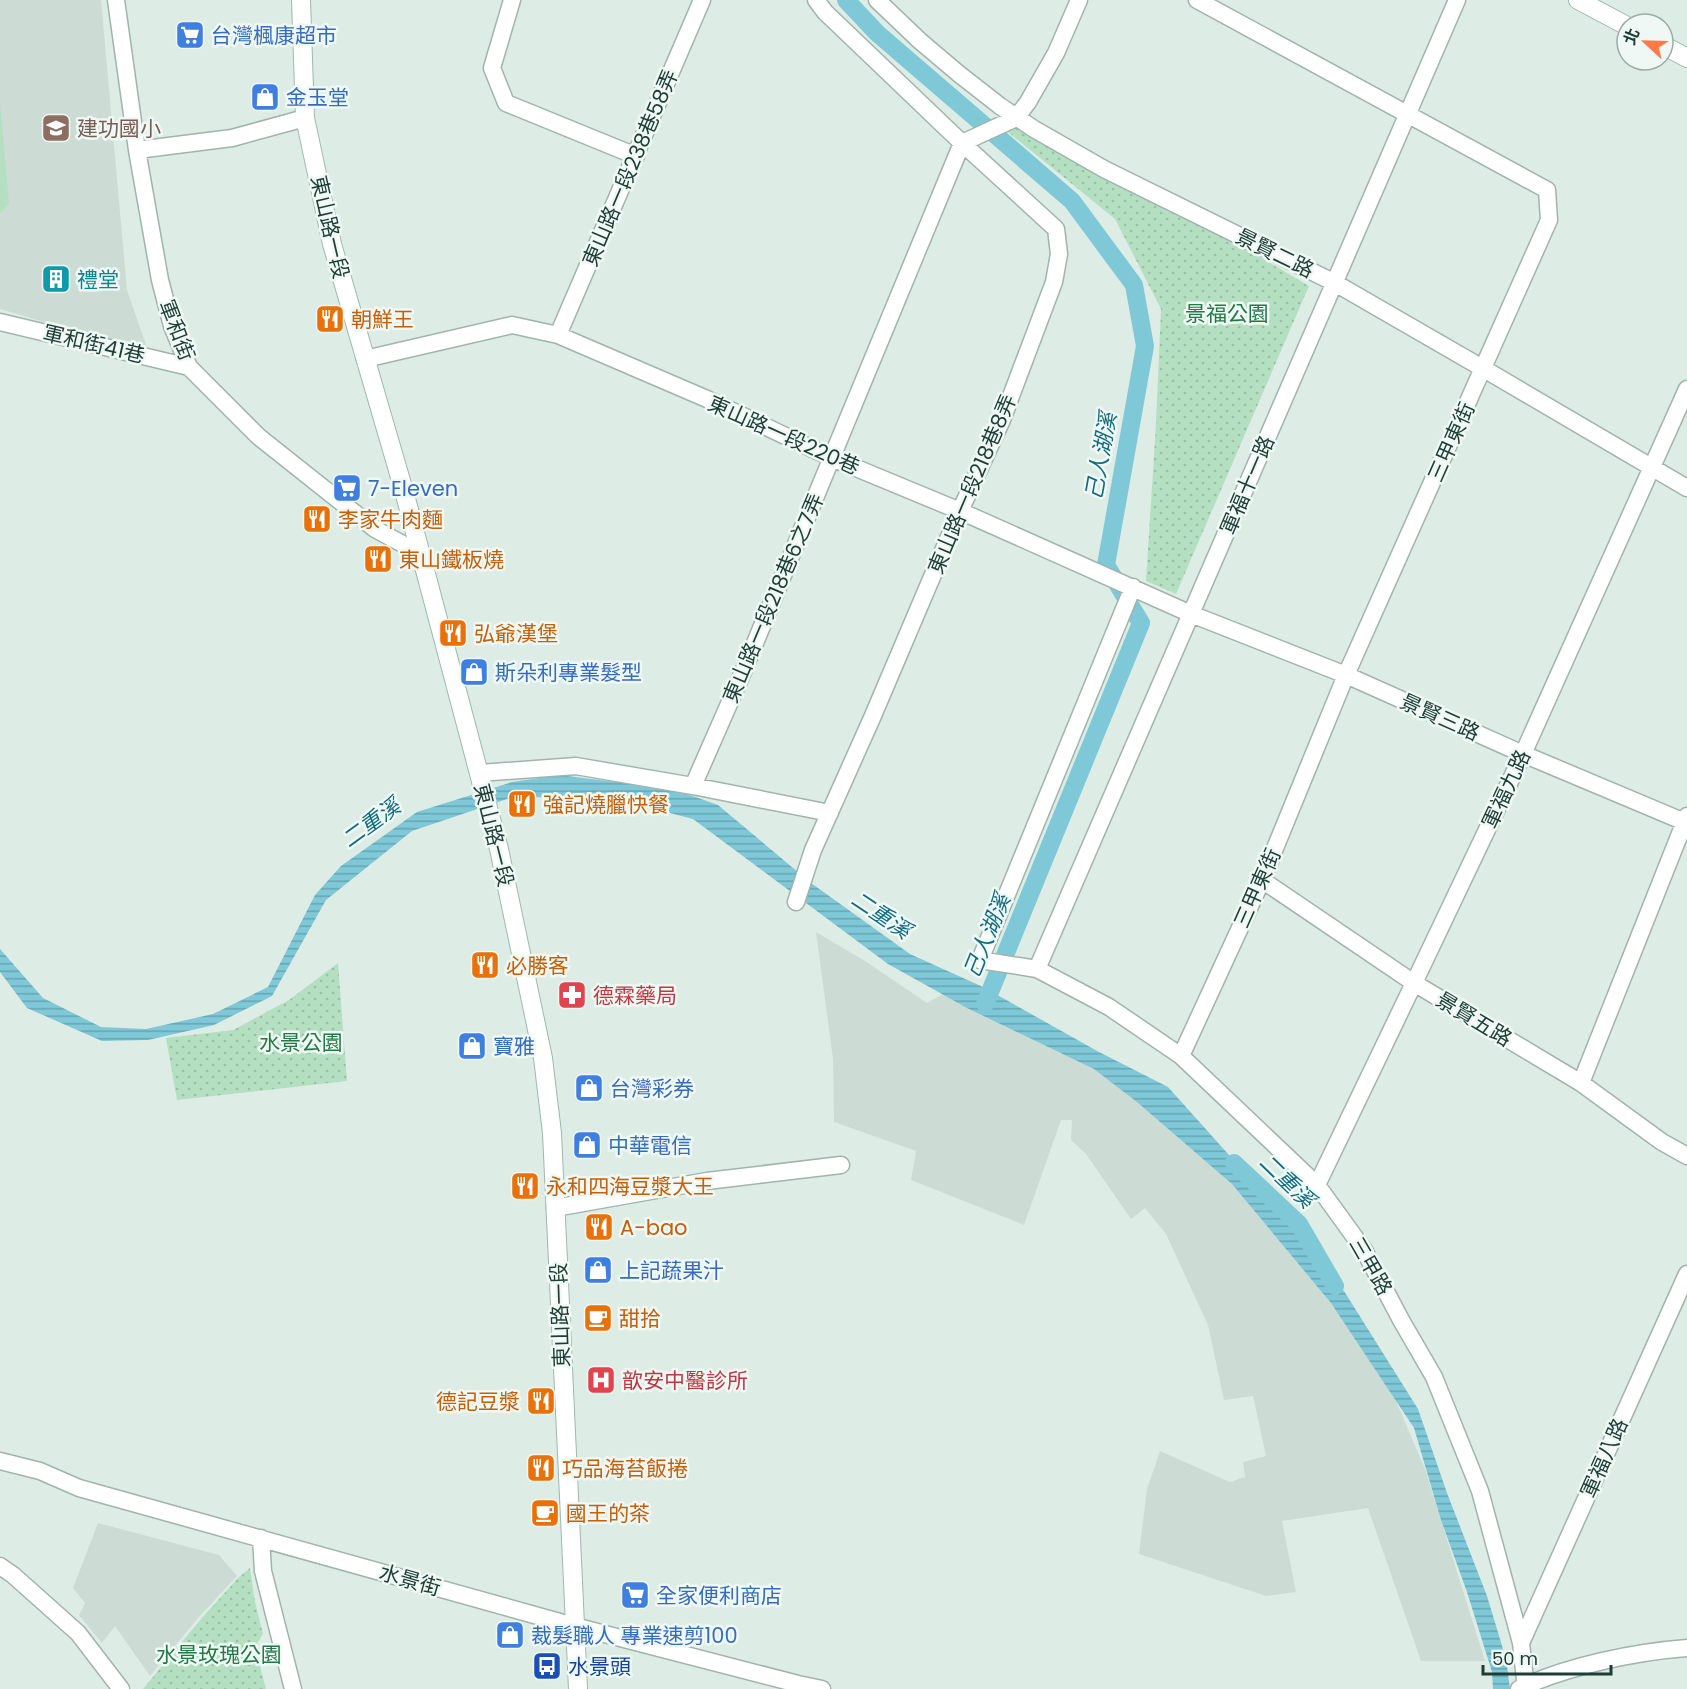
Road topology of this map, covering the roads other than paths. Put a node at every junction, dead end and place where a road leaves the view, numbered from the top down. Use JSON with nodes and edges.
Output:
{"nodes":[{"id":1,"x":116,"y":0,"type":"edge"},
{"id":2,"x":301,"y":0,"type":"edge"},
{"id":3,"x":512,"y":0,"type":"edge"},
{"id":4,"x":702,"y":0,"type":"edge"},
{"id":5,"x":816,"y":0,"type":"edge"},
{"id":6,"x":877,"y":0,"type":"edge"},
{"id":7,"x":1078,"y":0,"type":"edge"},
{"id":8,"x":1197,"y":0,"type":"edge"},
{"id":9,"x":1457,"y":0,"type":"edge"},
{"id":10,"x":1578,"y":0,"type":"edge"},
{"id":11,"x":1615,"y":20,"type":"edge"},
{"id":12,"x":1406,"y":115,"type":"junction"},
{"id":13,"x":305,"y":118,"type":"junction"},
{"id":14,"x":1016,"y":118,"type":"junction"},
{"id":15,"x":963,"y":142,"type":"junction"},
{"id":16,"x":136,"y":150,"type":"junction"},
{"id":17,"x":636,"y":156,"type":"junction"},
{"id":18,"x":1335,"y":283,"type":"junction"},
{"id":19,"x":0,"y":322,"type":"edge"},
{"id":20,"x":558,"y":335,"type":"junction"},
{"id":21,"x":365,"y":359,"type":"junction"},
{"id":22,"x":189,"y":366,"type":"junction"},
{"id":23,"x":1484,"y":369,"type":"junction"},
{"id":24,"x":1687,"y":390,"type":"edge"},
{"id":25,"x":832,"y":458,"type":"junction"},
{"id":26,"x":1651,"y":467,"type":"junction"},
{"id":27,"x":1687,"y":488,"type":"edge"},
{"id":28,"x":960,"y":511,"type":"junction"},
{"id":29,"x":421,"y":554,"type":"junction"},
{"id":30,"x":1133,"y":587,"type":"junction"},
{"id":31,"x":1191,"y":614,"type":"junction"},
{"id":32,"x":1346,"y":675,"type":"junction"},
{"id":33,"x":1523,"y":754,"type":"junction"},
{"id":34,"x":479,"y":773,"type":"junction"},
{"id":35,"x":693,"y":786,"type":"junction"},
{"id":36,"x":830,"y":813,"type":"junction"},
{"id":37,"x":1686,"y":820,"type":"edge"},
{"id":38,"x":1262,"y":880,"type":"junction"},
{"id":39,"x":796,"y":902,"type":"dead end"},
{"id":40,"x":1036,"y":969,"type":"junction"},
{"id":41,"x":1414,"y":983,"type":"junction"},
{"id":42,"x":1181,"y":1056,"type":"junction"},
{"id":43,"x":1581,"y":1083,"type":"junction"},
{"id":44,"x":1687,"y":1156,"type":"edge"},
{"id":45,"x":841,"y":1166,"type":"dead end"},
{"id":46,"x":1317,"y":1185,"type":"junction"},
{"id":47,"x":555,"y":1208,"type":"junction"},
{"id":48,"x":1687,"y":1274,"type":"edge"},
{"id":49,"x":0,"y":1461,"type":"edge"},
{"id":50,"x":261,"y":1538,"type":"junction"},
{"id":51,"x":0,"y":1566,"type":"edge"},
{"id":52,"x":574,"y":1626,"type":"junction"},
{"id":53,"x":1521,"y":1643,"type":"junction"},
{"id":54,"x":1687,"y":1648,"type":"edge"},
{"id":55,"x":1524,"y":1688,"type":"edge"},
{"id":56,"x":121,"y":1689,"type":"edge"},
{"id":57,"x":293,"y":1689,"type":"edge"},
{"id":58,"x":578,"y":1689,"type":"edge"},
{"id":59,"x":822,"y":1689,"type":"edge"}],
"edges":[{"from":1,"to":16,"type":"street","name":"軍和街"},
{"from":2,"to":13,"type":"main road","name":"東山路一段"},
{"from":3,"to":17,"type":"street"},
{"from":4,"to":17,"type":"street","name":"東山路一段238巷58弄"},
{"from":5,"to":15,"type":"street","name":"東山路一段218巷8弄"},
{"from":6,"to":14,"type":"street","name":"景賢二路"},
{"from":7,"to":14,"type":"street"},
{"from":8,"to":12,"type":"street","name":"三甲東街"},
{"from":9,"to":12,"type":"street","name":"軍福十一路"},
{"from":10,"to":11,"type":"main road"},
{"from":12,"to":18,"type":"street","name":"軍福十一路"},
{"from":12,"to":23,"type":"street","name":"三甲東街"},
{"from":13,"to":16,"type":"street"},
{"from":13,"to":21,"type":"main road","name":"東山路一段"},
{"from":14,"to":15,"type":"street"},
{"from":14,"to":18,"type":"street","name":"景賢二路"},
{"from":15,"to":25,"type":"street","name":"東山路一段218巷6之7弄"},
{"from":15,"to":28,"type":"street","name":"東山路一段218巷8弄"},
{"from":16,"to":22,"type":"street","name":"軍和街"},
{"from":17,"to":20,"type":"street","name":"東山路一段238巷58弄"},
{"from":18,"to":23,"type":"street","name":"景賢二路"},
{"from":18,"to":31,"type":"street","name":"軍福十一路"},
{"from":19,"to":22,"type":"street","name":"軍和街41巷"},
{"from":20,"to":21,"type":"street","name":"東山路一段220巷"},
{"from":20,"to":25,"type":"street","name":"東山路一段220巷"},
{"from":21,"to":29,"type":"main road","name":"東山路一段"},
{"from":22,"to":29,"type":"street","name":"軍和街"},
{"from":23,"to":26,"type":"street","name":"景賢二路"},
{"from":23,"to":32,"type":"street","name":"三甲東街"},
{"from":24,"to":26,"type":"street","name":"軍福九路"},
{"from":25,"to":28,"type":"street","name":"東山路一段220巷"},
{"from":25,"to":35,"type":"street","name":"東山路一段218巷6之7弄"},
{"from":26,"to":27,"type":"street","name":"景賢二路"},
{"from":26,"to":33,"type":"street","name":"軍福九路"},
{"from":28,"to":30,"type":"street","name":"東山路一段220巷"},
{"from":28,"to":36,"type":"street","name":"東山路一段218巷8弄"},
{"from":29,"to":34,"type":"main road","name":"東山路一段"},
{"from":30,"to":31,"type":"street","name":"東山路一段220巷"},
{"from":30,"to":40,"type":"street","name":"三甲路"},
{"from":31,"to":32,"type":"street","name":"景賢三路"},
{"from":31,"to":40,"type":"street","name":"軍福十一路"},
{"from":32,"to":33,"type":"street","name":"景賢三路"},
{"from":32,"to":38,"type":"street","name":"三甲東街"},
{"from":33,"to":37,"type":"street","name":"景賢三路"},
{"from":33,"to":41,"type":"street","name":"軍福九路"},
{"from":34,"to":35,"type":"street"},
{"from":34,"to":47,"type":"main road","name":"東山路一段"},
{"from":35,"to":36,"type":"street"},
{"from":36,"to":39,"type":"street","name":"東山路一段218巷8弄"},
{"from":37,"to":43,"type":"street"},
{"from":38,"to":41,"type":"street","name":"景賢五路"},
{"from":38,"to":42,"type":"street","name":"三甲東街"},
{"from":40,"to":42,"type":"street","name":"三甲路"},
{"from":41,"to":43,"type":"street","name":"景賢五路"},
{"from":41,"to":46,"type":"street","name":"軍福九路"},
{"from":42,"to":46,"type":"street","name":"三甲路"},
{"from":43,"to":44,"type":"street","name":"景賢五路"},
{"from":45,"to":47,"type":"street"},
{"from":46,"to":53,"type":"street","name":"三甲路"},
{"from":47,"to":52,"type":"main road","name":"東山路一段"},
{"from":48,"to":53,"type":"street","name":"軍福八路"},
{"from":49,"to":50,"type":"street","name":"水景街"},
{"from":50,"to":52,"type":"street","name":"水景街"},
{"from":50,"to":57,"type":"street"},
{"from":51,"to":56,"type":"street"},
{"from":52,"to":58,"type":"main road","name":"東山路一段"},
{"from":52,"to":59,"type":"street","name":"水景街"},
{"from":53,"to":55,"type":"street","name":"三甲路"},
{"from":54,"to":55,"type":"street"}]}
